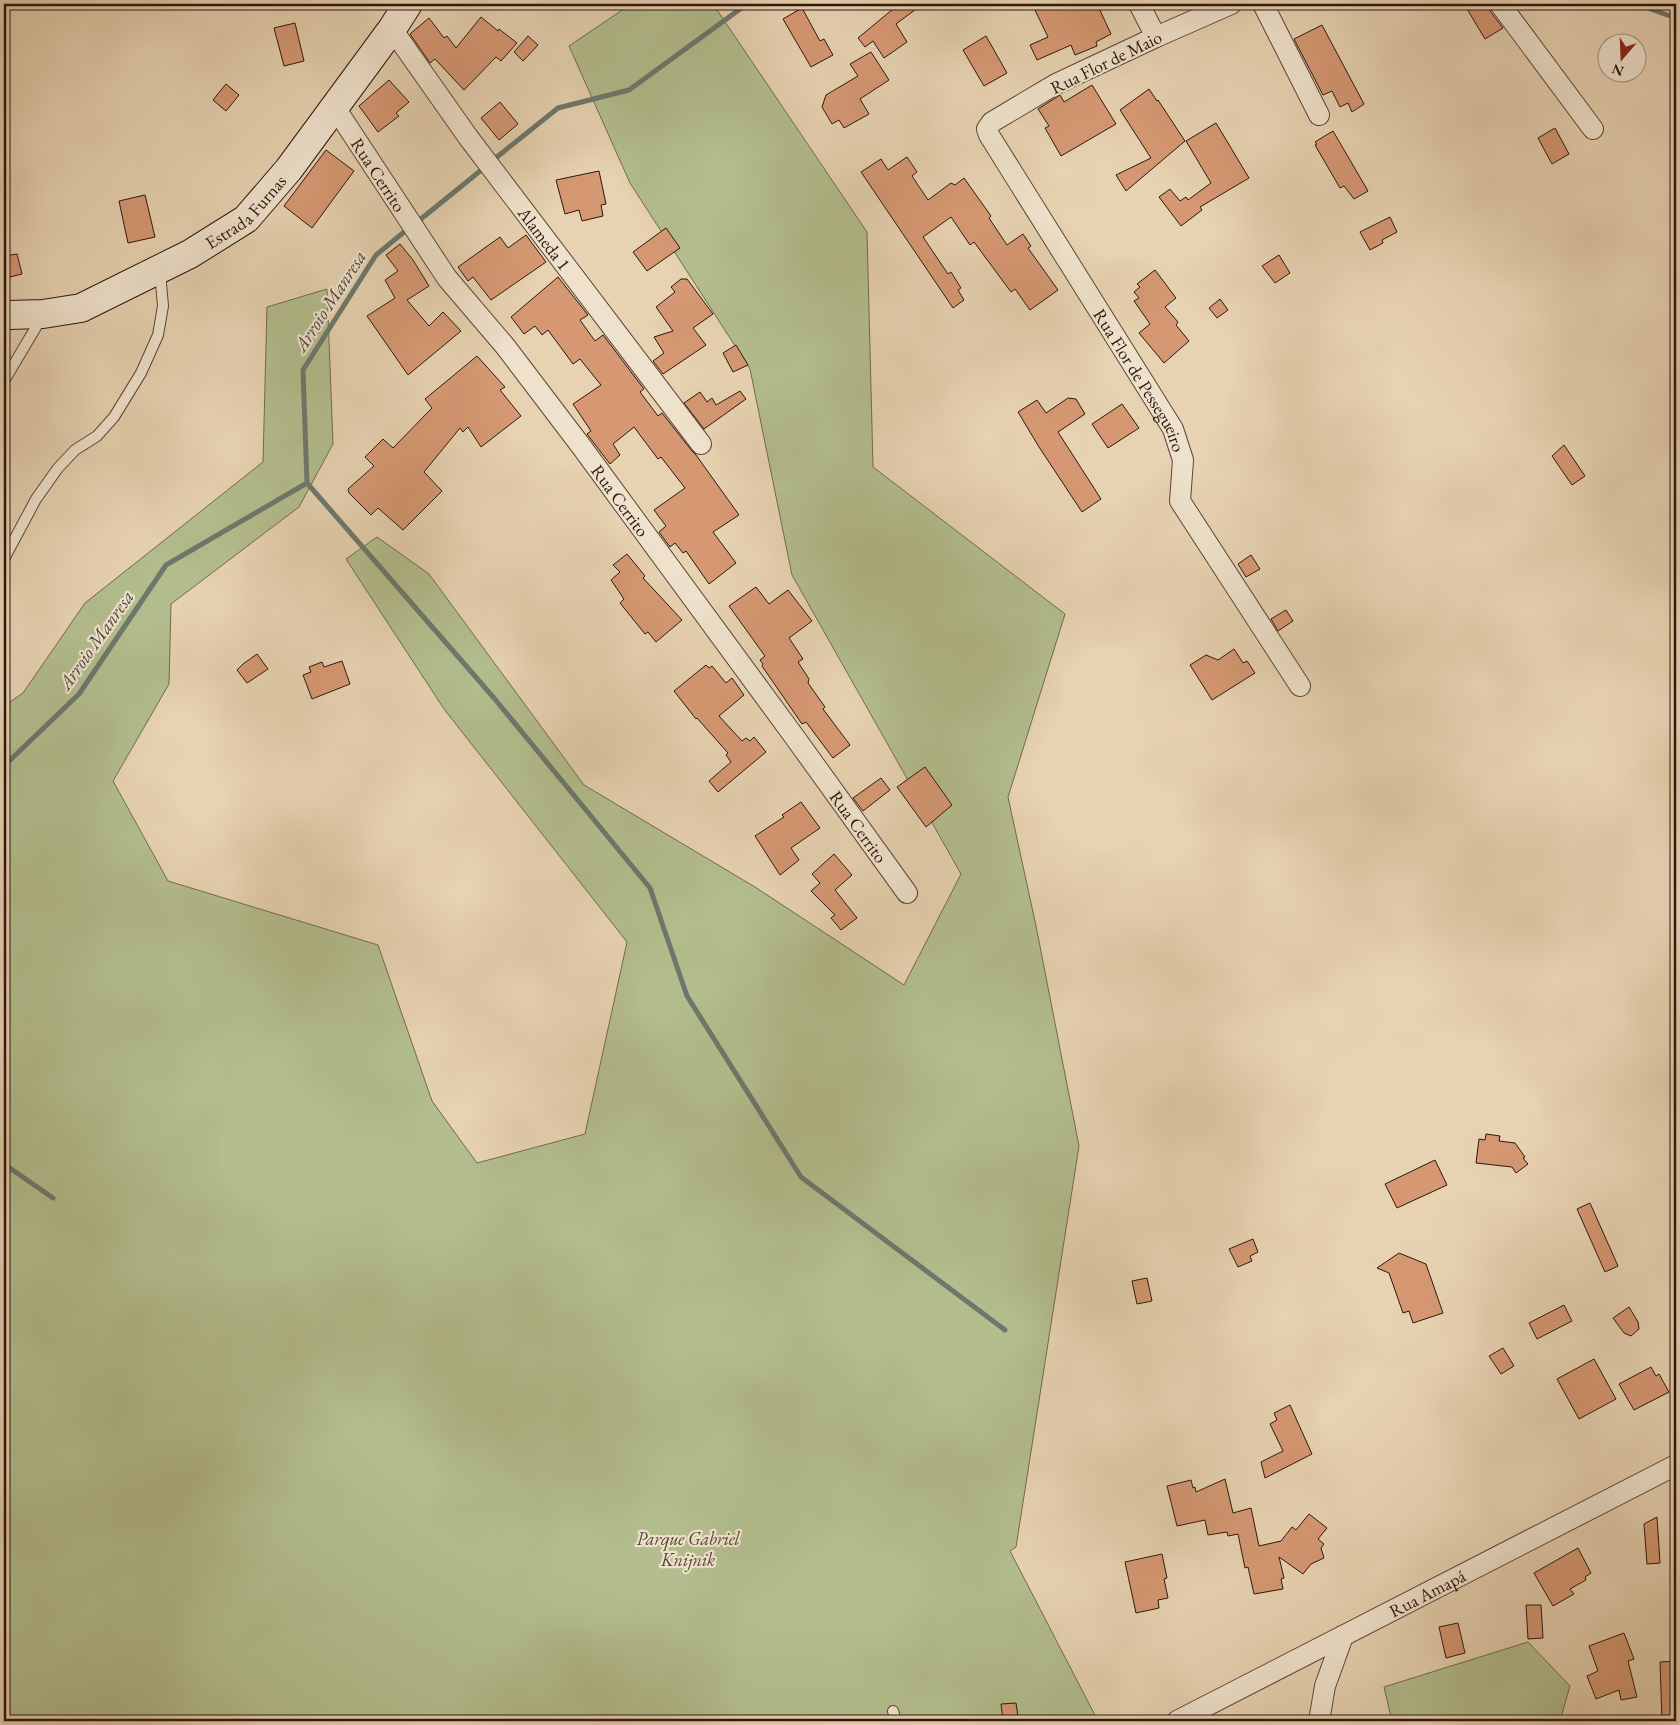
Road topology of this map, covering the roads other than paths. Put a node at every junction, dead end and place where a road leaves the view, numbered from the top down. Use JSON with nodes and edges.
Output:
{"nodes":[{"id":1,"x":408,"y":4,"type":"edge"},
{"id":2,"x":1139,"y":4,"type":"edge"},
{"id":3,"x":1231,"y":4,"type":"edge"},
{"id":4,"x":1263,"y":4,"type":"edge"},
{"id":5,"x":1500,"y":4,"type":"edge"},
{"id":6,"x":392,"y":29,"type":"junction"},
{"id":7,"x":1156,"y":37,"type":"junction"},
{"id":8,"x":334,"y":106,"type":"junction"},
{"id":9,"x":1319,"y":115,"type":"dead end"},
{"id":10,"x":987,"y":129,"type":"joint"},
{"id":11,"x":1593,"y":129,"type":"dead end"},
{"id":12,"x":160,"y":270,"type":"junction"},
{"id":13,"x":43,"y":314,"type":"junction"},
{"id":14,"x":5,"y":315,"type":"edge"},
{"id":15,"x":4,"y":381,"type":"edge"},
{"id":16,"x":701,"y":444,"type":"dead end"},
{"id":17,"x":4,"y":558,"type":"edge"},
{"id":18,"x":1300,"y":686,"type":"dead end"},
{"id":19,"x":907,"y":894,"type":"dead end"},
{"id":20,"x":1676,"y":1465,"type":"edge"},
{"id":21,"x":1343,"y":1636,"type":"junction"},
{"id":22,"x":1177,"y":1721,"type":"edge"},
{"id":23,"x":1319,"y":1721,"type":"edge"}],
"edges":[{"from":1,"to":6,"type":"street","name":"Estrada Furnas"},
{"from":2,"to":7,"type":"street"},
{"from":3,"to":7,"type":"street","name":"Rua Flor de Maio"},
{"from":4,"to":9,"type":"street"},
{"from":5,"to":11,"type":"street"},
{"from":6,"to":8,"type":"street","name":"Estrada Furnas"},
{"from":6,"to":16,"type":"street","name":"Alameda 1"},
{"from":7,"to":10,"type":"street","name":"Rua Flor de Maio"},
{"from":8,"to":12,"type":"street","name":"Estrada Furnas"},
{"from":8,"to":19,"type":"street","name":"Rua Cerrito"},
{"from":10,"to":18,"type":"street","name":"Rua Flor de Pessegueiro"},
{"from":12,"to":13,"type":"street","name":"Estrada Furnas"},
{"from":12,"to":17,"type":"lane"},
{"from":13,"to":14,"type":"street","name":"Estrada Furnas"},
{"from":13,"to":15,"type":"lane"},
{"from":20,"to":21,"type":"street","name":"Rua Amapá"},
{"from":21,"to":22,"type":"street","name":"Rua Amapá"},
{"from":21,"to":23,"type":"street"}]}
